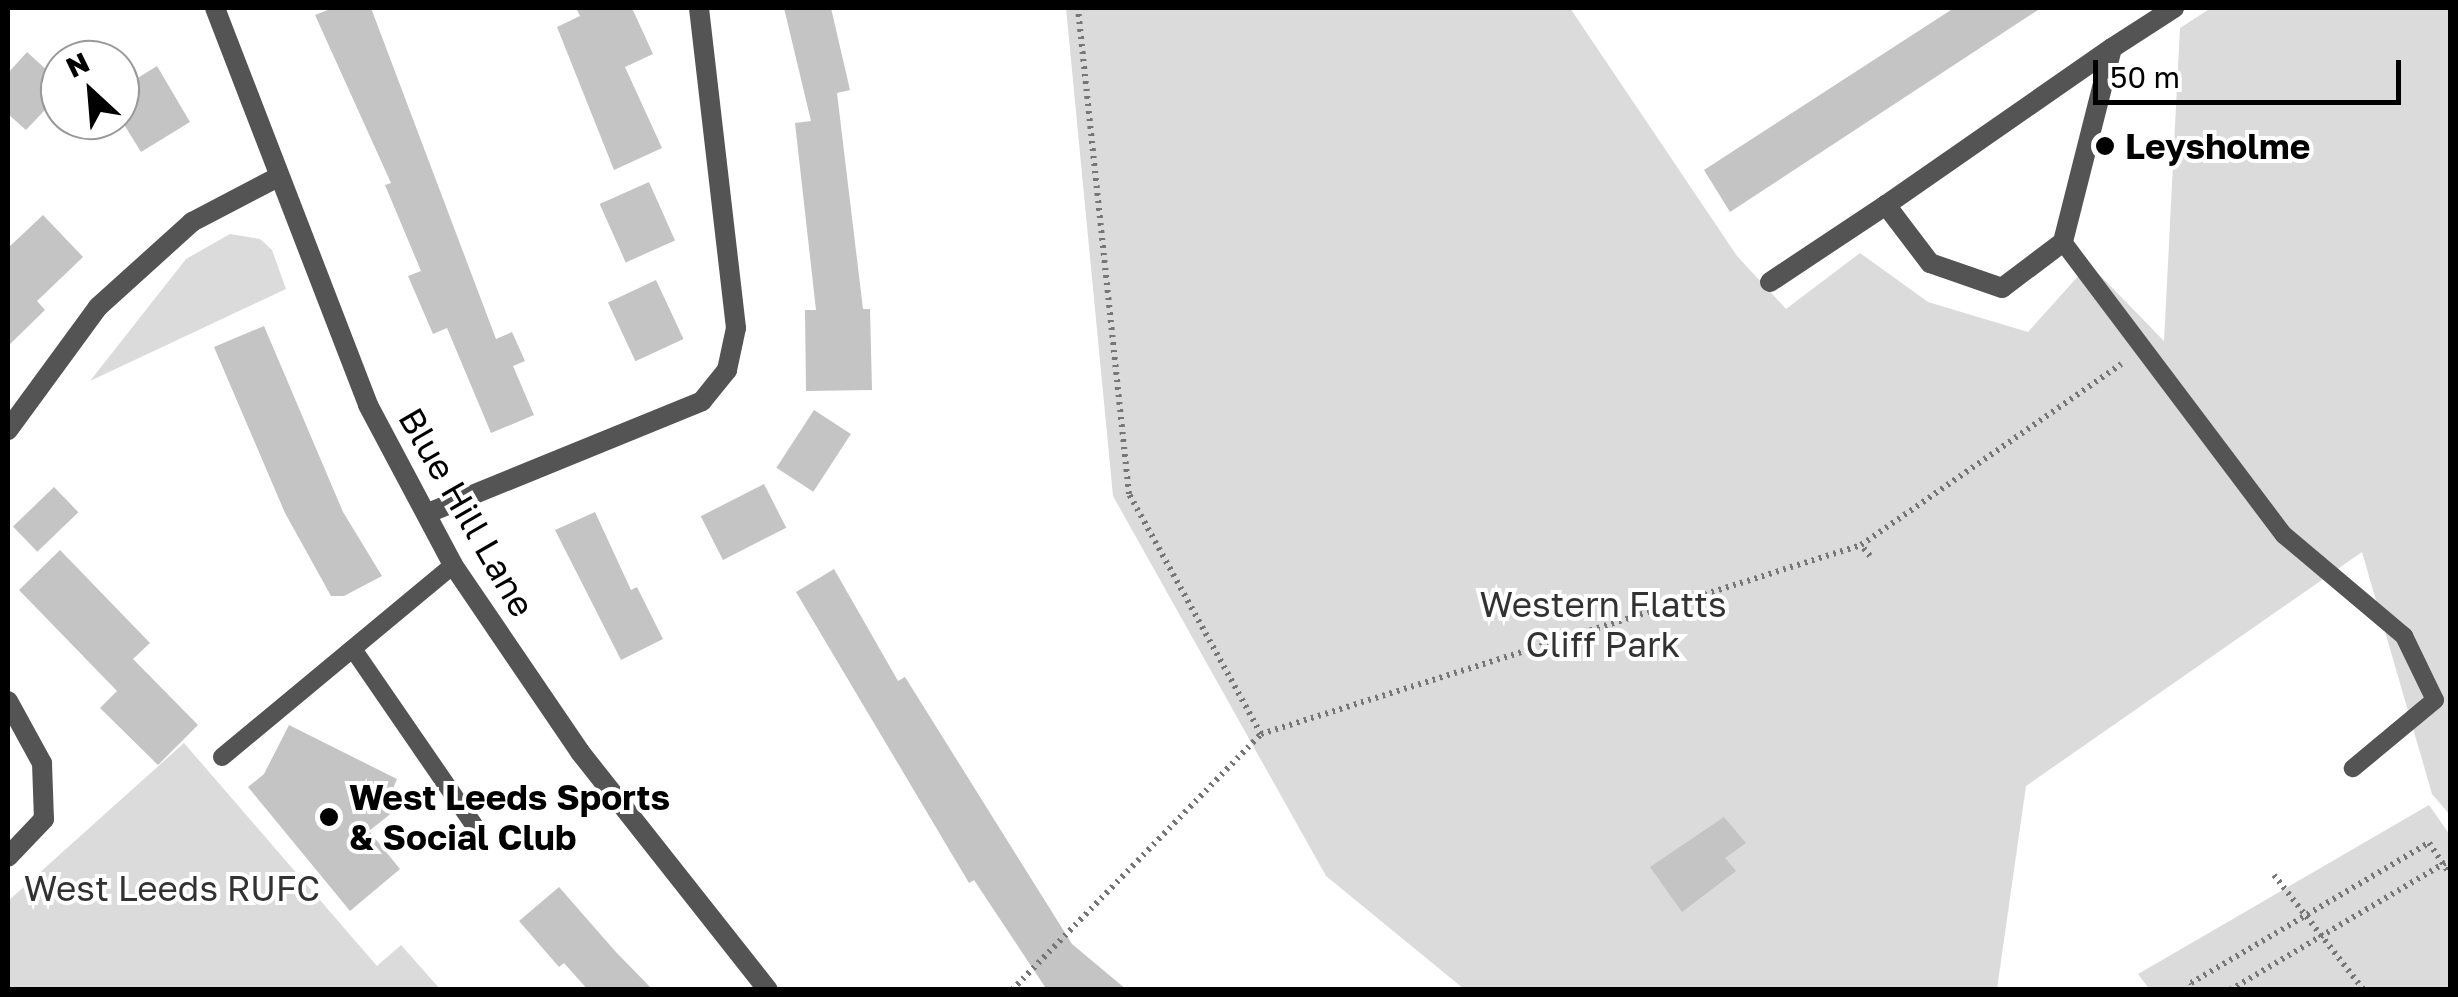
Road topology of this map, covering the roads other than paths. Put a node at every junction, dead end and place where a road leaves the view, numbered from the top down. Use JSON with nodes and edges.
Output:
{"nodes":[{"id":1,"x":214,"y":8,"type":"edge"},
{"id":2,"x":699,"y":8,"type":"edge"},
{"id":3,"x":2174,"y":8,"type":"edge"},
{"id":4,"x":2112,"y":48,"type":"junction"},
{"id":5,"x":278,"y":176,"type":"junction"},
{"id":6,"x":1886,"y":205,"type":"junction"},
{"id":7,"x":2062,"y":242,"type":"junction"},
{"id":8,"x":1770,"y":282,"type":"dead end"},
{"id":9,"x":8,"y":430,"type":"edge"},
{"id":10,"x":428,"y":513,"type":"junction"},
{"id":11,"x":452,"y":565,"type":"junction"},
{"id":12,"x":352,"y":649,"type":"junction"},
{"id":13,"x":8,"y":702,"type":"edge"},
{"id":14,"x":222,"y":757,"type":"dead end"},
{"id":15,"x":2353,"y":768,"type":"dead end"},
{"id":16,"x":479,"y":832,"type":"dead end"},
{"id":17,"x":8,"y":857,"type":"edge"},
{"id":18,"x":768,"y":990,"type":"edge"}],
"edges":[{"from":1,"to":5,"type":"street","name":"Blue Hill Lane"},
{"from":2,"to":10,"type":"street"},
{"from":3,"to":4,"type":"street"},
{"from":4,"to":6,"type":"street"},
{"from":4,"to":7,"type":"street"},
{"from":5,"to":9,"type":"street"},
{"from":5,"to":10,"type":"street","name":"Blue Hill Lane"},
{"from":6,"to":7,"type":"street"},
{"from":6,"to":8,"type":"street"},
{"from":7,"to":15,"type":"lane"},
{"from":10,"to":11,"type":"street","name":"Blue Hill Lane"},
{"from":11,"to":12,"type":"lane"},
{"from":11,"to":18,"type":"street","name":"Blue Hill Lane"},
{"from":12,"to":14,"type":"lane"},
{"from":12,"to":16,"type":"lane"},
{"from":13,"to":17,"type":"street"}]}
